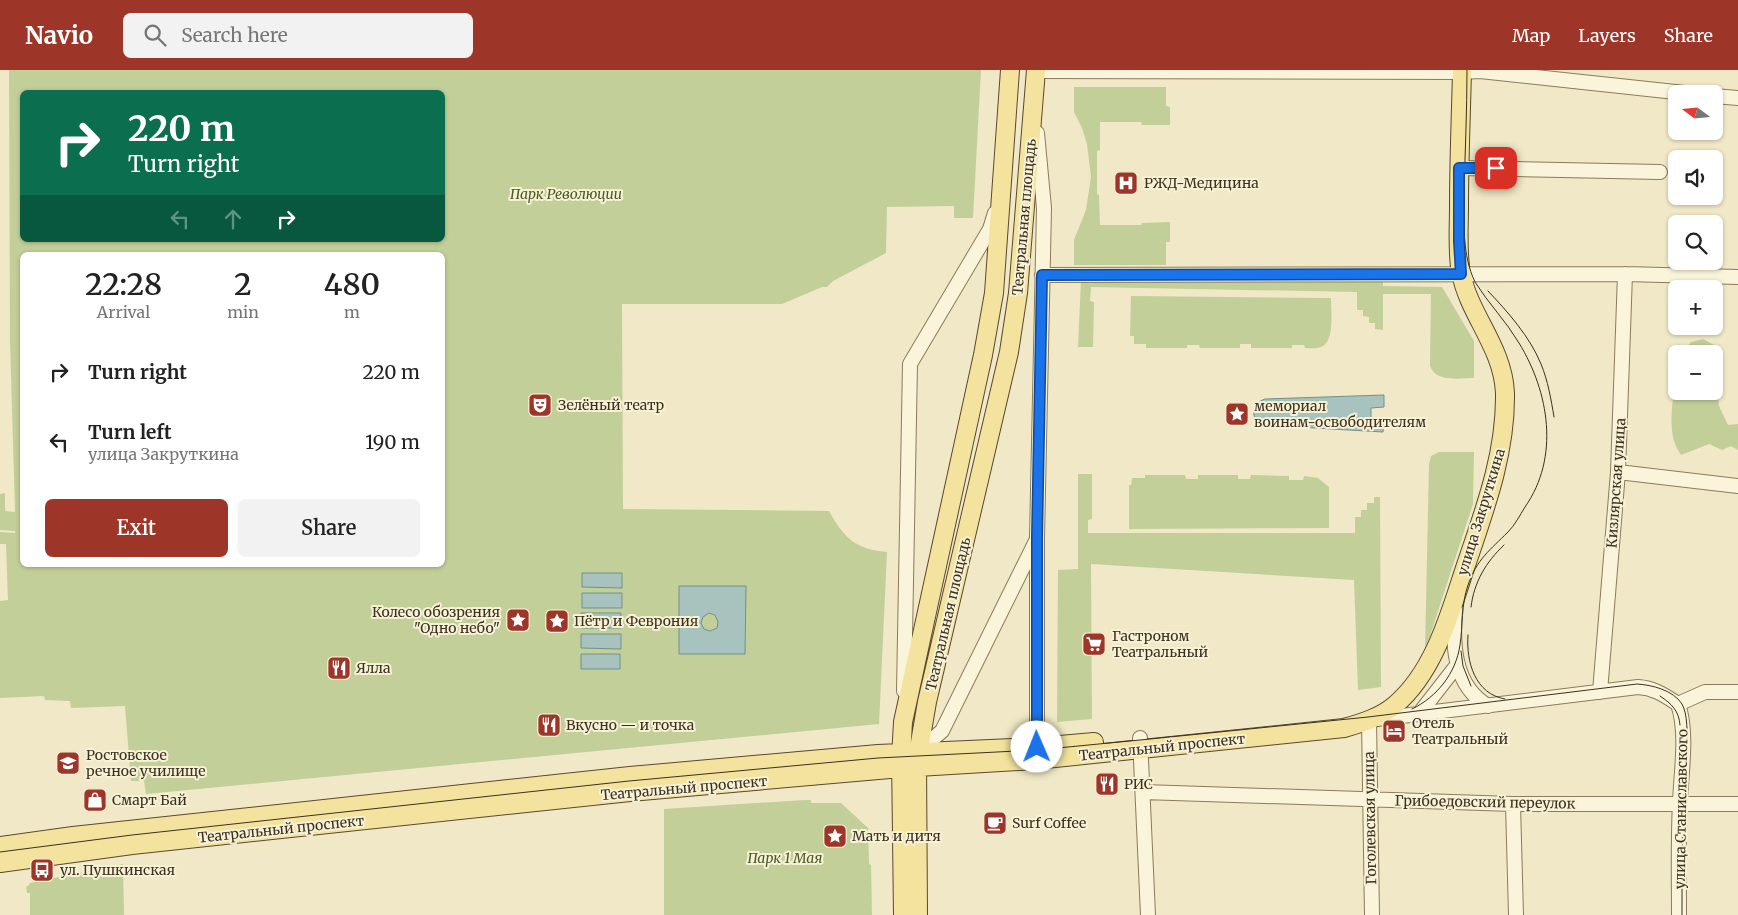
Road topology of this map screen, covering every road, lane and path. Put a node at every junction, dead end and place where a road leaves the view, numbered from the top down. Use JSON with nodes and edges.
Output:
{"nodes":[{"id":1,"x":1010,"y":70,"type":"edge"},
{"id":2,"x":1036,"y":70,"type":"edge"},
{"id":3,"x":1462,"y":71,"type":"edge"},
{"id":4,"x":1668,"y":91,"type":"edge"},
{"id":5,"x":1723,"y":97,"type":"edge"},
{"id":6,"x":1738,"y":98,"type":"edge"},
{"id":7,"x":1034,"y":104,"type":"junction"},
{"id":8,"x":1459,"y":168,"type":"junction"},
{"id":9,"x":1660,"y":172,"type":"dead end"},
{"id":10,"x":1001,"y":195,"type":"junction"},
{"id":11,"x":1461,"y":274,"type":"junction"},
{"id":12,"x":1625,"y":274,"type":"junction"},
{"id":13,"x":1042,"y":275,"type":"junction"},
{"id":14,"x":1738,"y":277,"type":"edge"},
{"id":15,"x":1618,"y":472,"type":"junction"},
{"id":16,"x":1738,"y":486,"type":"edge"},
{"id":17,"x":1037,"y":538,"type":"junction"},
{"id":18,"x":1456,"y":594,"type":"junction"},
{"id":19,"x":1458,"y":664,"type":"junction"},
{"id":20,"x":1600,"y":692,"type":"junction"},
{"id":21,"x":1738,"y":692,"type":"edge"},
{"id":22,"x":1678,"y":704,"type":"junction"},
{"id":23,"x":1488,"y":706,"type":"junction"},
{"id":24,"x":1419,"y":714,"type":"junction"},
{"id":25,"x":1369,"y":720,"type":"junction"},
{"id":26,"x":903,"y":722,"type":"junction"},
{"id":27,"x":1140,"y":744,"type":"junction"},
{"id":28,"x":1037,"y":747,"type":"junction"},
{"id":29,"x":909,"y":760,"type":"junction"},
{"id":30,"x":1143,"y":792,"type":"junction"},
{"id":31,"x":1370,"y":799,"type":"junction"},
{"id":32,"x":1513,"y":804,"type":"junction"},
{"id":33,"x":1738,"y":804,"type":"edge"},
{"id":34,"x":1680,"y":805,"type":"junction"},
{"id":35,"x":0,"y":846,"type":"edge"},
{"id":36,"x":0,"y":863,"type":"edge"},
{"id":37,"x":903,"y":915,"type":"edge"},
{"id":38,"x":918,"y":915,"type":"edge"},
{"id":39,"x":1148,"y":915,"type":"edge"},
{"id":40,"x":1372,"y":915,"type":"edge"},
{"id":41,"x":1516,"y":915,"type":"edge"},
{"id":42,"x":1679,"y":915,"type":"edge"}],
"edges":[{"from":1,"to":10,"type":"main road"},
{"from":2,"to":3,"type":"street"},
{"from":2,"to":7,"type":"main road"},
{"from":3,"to":4,"type":"street"},
{"from":3,"to":8,"type":"main road","name":"улица Закруткина"},
{"from":5,"to":6,"type":"street"},
{"from":7,"to":13,"type":"street","name":"Театральная площадь"},
{"from":7,"to":29,"type":"main road","name":"Театральная площадь"},
{"from":8,"to":9,"type":"street"},
{"from":8,"to":11,"type":"main road","name":"улица Закруткина"},
{"from":10,"to":26,"type":"main road","name":"Театральная площадь"},
{"from":10,"to":26,"type":"street","name":"Театральная площадь"},
{"from":11,"to":12,"type":"street"},
{"from":11,"to":13,"type":"street"},
{"from":11,"to":18,"type":"main road","name":"улица Закруткина"},
{"from":12,"to":14,"type":"street"},
{"from":12,"to":15,"type":"street","name":"Кизлярская улица"},
{"from":13,"to":17,"type":"street","name":"Театральная площадь"},
{"from":15,"to":16,"type":"street"},
{"from":15,"to":20,"type":"street","name":"Кизлярская улица"},
{"from":17,"to":28,"type":"street","name":"Театральная площадь"},
{"from":17,"to":29,"type":"street","name":"Театральная площадь"},
{"from":18,"to":19,"type":"street","name":"улица Закруткина"},
{"from":18,"to":25,"type":"main road","name":"улица Закруткина"},
{"from":19,"to":23,"type":"street","name":"улица Закруткина"},
{"from":19,"to":24,"type":"street"},
{"from":20,"to":22,"type":"street","name":"Театральный проспект"},
{"from":20,"to":23,"type":"street","name":"Театральный проспект"},
{"from":21,"to":22,"type":"street"},
{"from":22,"to":34,"type":"street","name":"улица Станиславского"},
{"from":23,"to":24,"type":"street","name":"Театральный проспект"},
{"from":24,"to":25,"type":"street","name":"Театральный проспект"},
{"from":25,"to":27,"type":"main road","name":"Театральный проспект"},
{"from":25,"to":31,"type":"street","name":"Гоголевская улица"},
{"from":26,"to":29,"type":"main road","name":"Театральная площадь"},
{"from":27,"to":28,"type":"main road","name":"Театральный проспект"},
{"from":27,"to":29,"type":"main road","name":"Театральный проспект"},
{"from":27,"to":30,"type":"street"},
{"from":28,"to":29,"type":"main road","name":"Театральный проспект"},
{"from":29,"to":35,"type":"main road","name":"Театральный проспект"},
{"from":29,"to":36,"type":"main road","name":"Театральный проспект"},
{"from":29,"to":37,"type":"main road"},
{"from":29,"to":38,"type":"main road"},
{"from":30,"to":31,"type":"street","name":"Грибоедовский переулок"},
{"from":30,"to":39,"type":"street"},
{"from":31,"to":32,"type":"street","name":"Грибоедовский переулок"},
{"from":31,"to":40,"type":"street","name":"Гоголевская улица"},
{"from":32,"to":34,"type":"street","name":"Грибоедовский переулок"},
{"from":32,"to":41,"type":"street"},
{"from":33,"to":34,"type":"street","name":"Грибоедовский переулок"},
{"from":34,"to":42,"type":"street","name":"улица Станиславского"}]}
